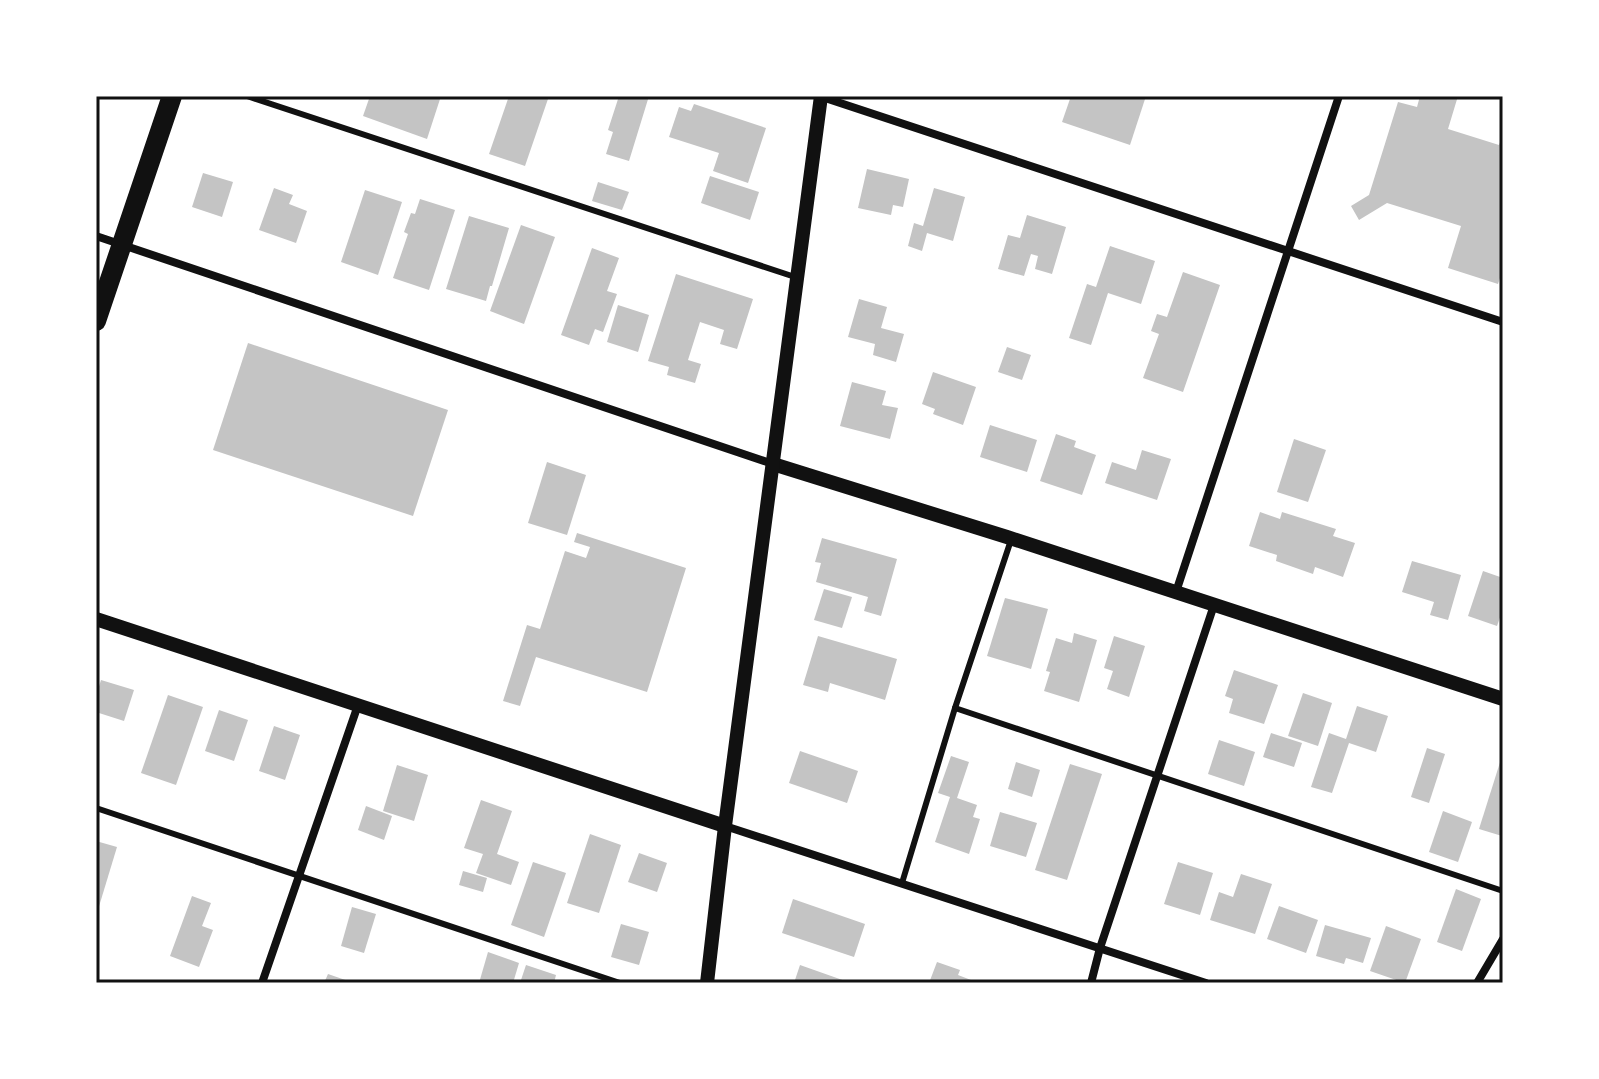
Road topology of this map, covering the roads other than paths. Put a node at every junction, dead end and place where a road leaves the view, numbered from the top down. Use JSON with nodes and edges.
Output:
{"nodes":[{"id":1,"x":172,"y":96,"type":"edge"},
{"id":2,"x":247,"y":96,"type":"edge"},
{"id":3,"x":820,"y":96,"type":"edge"},
{"id":4,"x":1339,"y":96,"type":"edge"},
{"id":5,"x":96,"y":236,"type":"edge"},
{"id":6,"x":122,"y":245,"type":"junction"},
{"id":7,"x":1289,"y":250,"type":"junction"},
{"id":8,"x":796,"y":277,"type":"junction"},
{"id":9,"x":96,"y":321,"type":"edge"},
{"id":10,"x":1503,"y":322,"type":"edge"},
{"id":11,"x":773,"y":464,"type":"junction"},
{"id":12,"x":1012,"y":538,"type":"junction"},
{"id":13,"x":1176,"y":592,"type":"junction"},
{"id":14,"x":1214,"y":605,"type":"junction"},
{"id":15,"x":96,"y":619,"type":"edge"},
{"id":16,"x":1503,"y":699,"type":"edge"},
{"id":17,"x":358,"y":705,"type":"junction"},
{"id":18,"x":955,"y":708,"type":"junction"},
{"id":19,"x":1157,"y":776,"type":"junction"},
{"id":20,"x":96,"y":808,"type":"edge"},
{"id":21,"x":725,"y":826,"type":"junction"},
{"id":22,"x":299,"y":875,"type":"junction"},
{"id":23,"x":902,"y":883,"type":"junction"},
{"id":24,"x":1503,"y":891,"type":"edge"},
{"id":25,"x":1503,"y":939,"type":"edge"},
{"id":26,"x":1100,"y":948,"type":"junction"},
{"id":27,"x":262,"y":983,"type":"edge"},
{"id":28,"x":620,"y":983,"type":"edge"},
{"id":29,"x":707,"y":983,"type":"edge"},
{"id":30,"x":1091,"y":983,"type":"edge"},
{"id":31,"x":1206,"y":983,"type":"edge"},
{"id":32,"x":1477,"y":983,"type":"edge"}],
"edges":[{"from":1,"to":6,"type":"main road"},
{"from":2,"to":8,"type":"lane"},
{"from":3,"to":7,"type":"street"},
{"from":3,"to":8,"type":"street"},
{"from":4,"to":7,"type":"street"},
{"from":5,"to":6,"type":"street"},
{"from":6,"to":9,"type":"main road"},
{"from":6,"to":11,"type":"street"},
{"from":7,"to":10,"type":"street"},
{"from":7,"to":13,"type":"street"},
{"from":8,"to":11,"type":"street"},
{"from":11,"to":12,"type":"street"},
{"from":11,"to":21,"type":"street"},
{"from":12,"to":13,"type":"street"},
{"from":12,"to":18,"type":"lane"},
{"from":13,"to":14,"type":"street"},
{"from":14,"to":16,"type":"street"},
{"from":14,"to":19,"type":"street"},
{"from":15,"to":17,"type":"street"},
{"from":17,"to":21,"type":"street"},
{"from":17,"to":22,"type":"street"},
{"from":18,"to":19,"type":"lane"},
{"from":18,"to":23,"type":"lane"},
{"from":19,"to":24,"type":"lane"},
{"from":19,"to":26,"type":"street"},
{"from":20,"to":22,"type":"lane"},
{"from":21,"to":23,"type":"street"},
{"from":21,"to":29,"type":"street"},
{"from":22,"to":27,"type":"street"},
{"from":22,"to":28,"type":"lane"},
{"from":23,"to":26,"type":"street"},
{"from":25,"to":32,"type":"street"},
{"from":26,"to":30,"type":"street"},
{"from":26,"to":31,"type":"street"}]}
